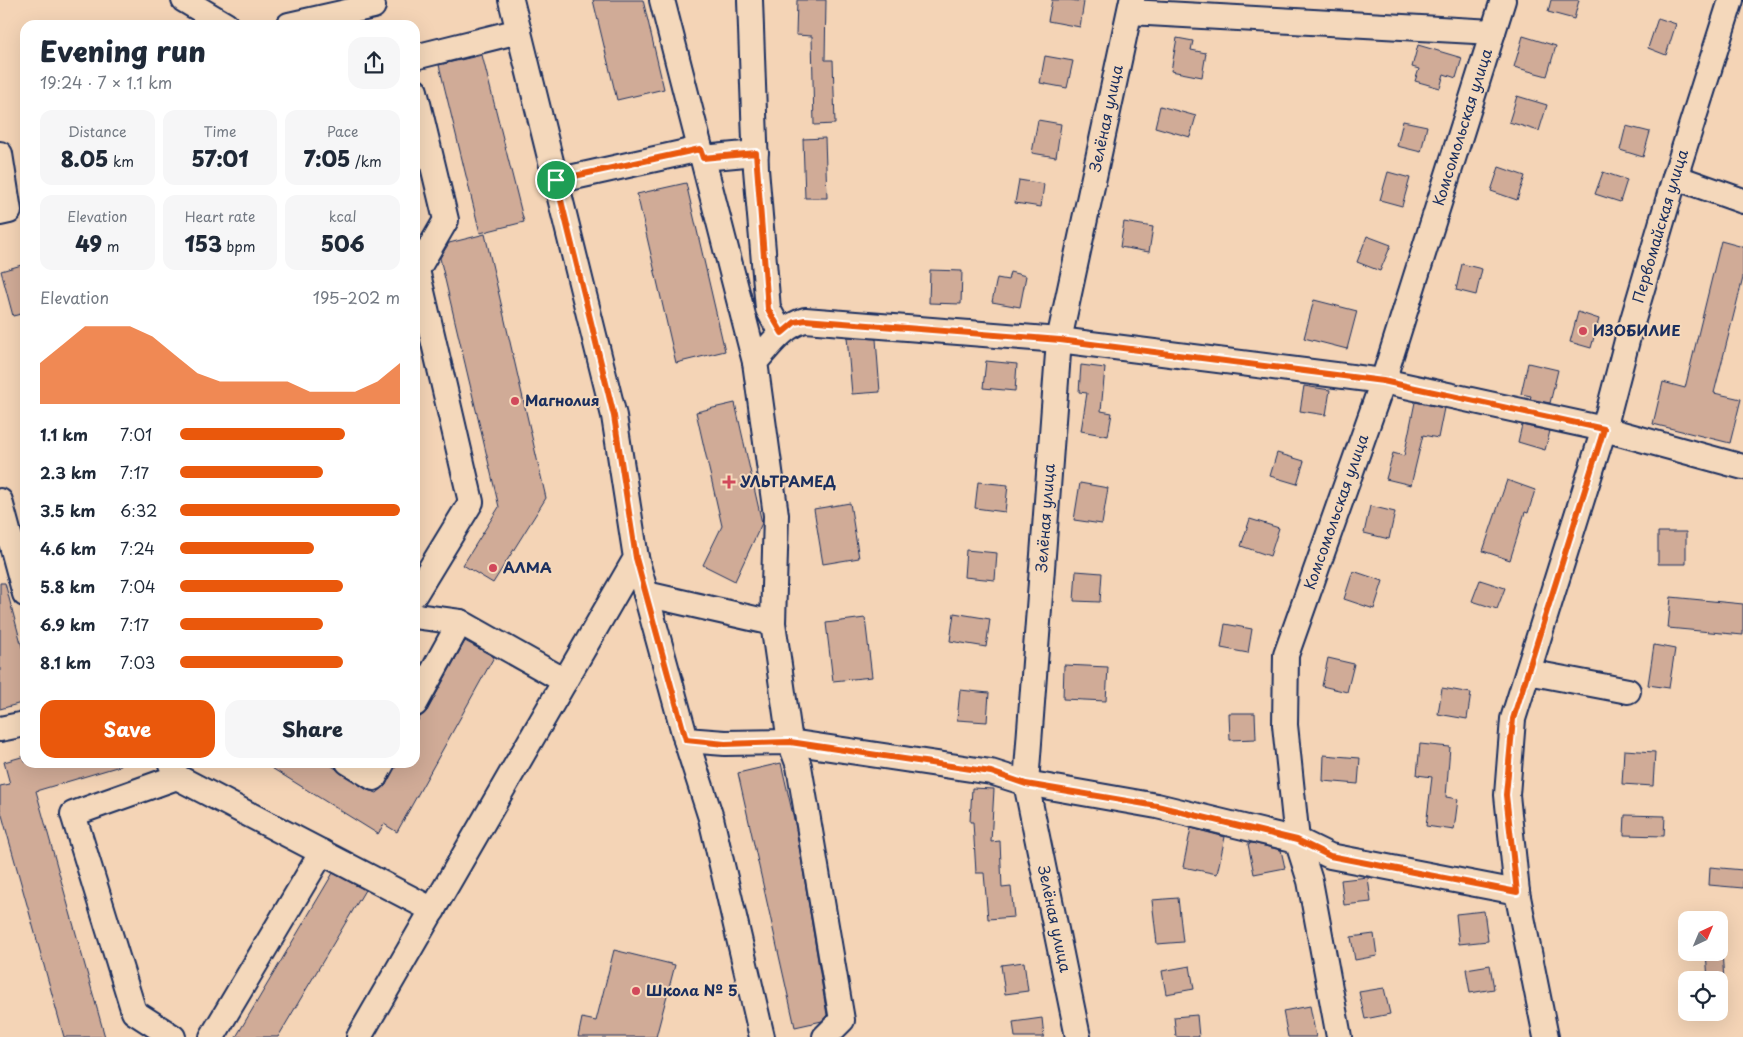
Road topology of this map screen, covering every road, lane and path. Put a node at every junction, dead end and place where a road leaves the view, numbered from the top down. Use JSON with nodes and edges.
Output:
{"nodes":[{"id":1,"x":184,"y":0,"type":"edge"},
{"id":2,"x":511,"y":0,"type":"edge"},
{"id":3,"x":662,"y":0,"type":"edge"},
{"id":4,"x":750,"y":0,"type":"edge"},
{"id":5,"x":1503,"y":0,"type":"edge"},
{"id":6,"x":1732,"y":0,"type":"edge"},
{"id":7,"x":1131,"y":6,"type":"edge"},
{"id":8,"x":374,"y":10,"type":"edge"},
{"id":9,"x":218,"y":20,"type":"edge"},
{"id":10,"x":317,"y":20,"type":"edge"},
{"id":11,"x":519,"y":31,"type":"junction"},
{"id":12,"x":1493,"y":32,"type":"junction"},
{"id":13,"x":420,"y":56,"type":"edge"},
{"id":14,"x":420,"y":112,"type":"edge"},
{"id":15,"x":756,"y":153,"type":"junction"},
{"id":16,"x":0,"y":154,"type":"edge"},
{"id":17,"x":702,"y":154,"type":"junction"},
{"id":18,"x":1675,"y":177,"type":"junction"},
{"id":19,"x":556,"y":180,"type":"junction"},
{"id":20,"x":1743,"y":201,"type":"edge"},
{"id":21,"x":11,"y":211,"type":"edge"},
{"id":22,"x":420,"y":265,"type":"edge"},
{"id":23,"x":420,"y":283,"type":"edge"},
{"id":24,"x":782,"y":333,"type":"junction"},
{"id":25,"x":1060,"y":340,"type":"junction"},
{"id":26,"x":420,"y":344,"type":"edge"},
{"id":27,"x":755,"y":362,"type":"junction"},
{"id":28,"x":440,"y":367,"type":"junction"},
{"id":29,"x":1383,"y":381,"type":"junction"},
{"id":30,"x":1604,"y":429,"type":"junction"},
{"id":31,"x":1743,"y":467,"type":"edge"},
{"id":32,"x":0,"y":501,"type":"edge"},
{"id":33,"x":636,"y":558,"type":"junction"},
{"id":34,"x":20,"y":575,"type":"edge"},
{"id":35,"x":420,"y":586,"type":"edge"},
{"id":36,"x":646,"y":594,"type":"junction"},
{"id":37,"x":420,"y":617,"type":"edge"},
{"id":38,"x":460,"y":622,"type":"junction"},
{"id":39,"x":773,"y":623,"type":"junction"},
{"id":40,"x":1528,"y":672,"type":"junction"},
{"id":41,"x":565,"y":681,"type":"junction"},
{"id":42,"x":1628,"y":691,"type":"dead end"},
{"id":43,"x":420,"y":695,"type":"edge"},
{"id":44,"x":20,"y":725,"type":"edge"},
{"id":45,"x":0,"y":729,"type":"edge"},
{"id":46,"x":686,"y":740,"type":"junction"},
{"id":47,"x":790,"y":742,"type":"junction"},
{"id":48,"x":358,"y":768,"type":"edge"},
{"id":49,"x":380,"y":768,"type":"edge"},
{"id":50,"x":173,"y":770,"type":"edge"},
{"id":51,"x":1026,"y":784,"type":"junction"},
{"id":52,"x":1297,"y":840,"type":"junction"},
{"id":53,"x":322,"y":852,"type":"junction"},
{"id":54,"x":1517,"y":892,"type":"junction"},
{"id":55,"x":433,"y":910,"type":"junction"},
{"id":56,"x":172,"y":1037,"type":"edge"},
{"id":57,"x":212,"y":1037,"type":"edge"},
{"id":58,"x":359,"y":1037,"type":"edge"},
{"id":59,"x":762,"y":1037,"type":"edge"},
{"id":60,"x":825,"y":1037,"type":"edge"},
{"id":61,"x":1078,"y":1037,"type":"edge"},
{"id":62,"x":1339,"y":1037,"type":"edge"},
{"id":63,"x":1546,"y":1037,"type":"edge"}],
"edges":[{"from":1,"to":9,"type":"street"},
{"from":2,"to":11,"type":"street"},
{"from":3,"to":17,"type":"street"},
{"from":4,"to":15,"type":"street"},
{"from":5,"to":12,"type":"street","name":"Комсомольская улица"},
{"from":6,"to":18,"type":"street","name":"Первомайская улица"},
{"from":7,"to":12,"type":"street"},
{"from":7,"to":25,"type":"street","name":"Зелёная улица"},
{"from":8,"to":10,"type":"street"},
{"from":11,"to":13,"type":"street"},
{"from":11,"to":19,"type":"street"},
{"from":12,"to":29,"type":"street","name":"Комсомольская улица"},
{"from":14,"to":22,"type":"street"},
{"from":15,"to":17,"type":"street"},
{"from":15,"to":24,"type":"street"},
{"from":16,"to":21,"type":"street"},
{"from":17,"to":19,"type":"street"},
{"from":17,"to":27,"type":"street"},
{"from":18,"to":20,"type":"street"},
{"from":18,"to":30,"type":"street","name":"Первомайская улица"},
{"from":19,"to":33,"type":"street"},
{"from":23,"to":28,"type":"street"},
{"from":24,"to":25,"type":"street"},
{"from":24,"to":27,"type":"street"},
{"from":25,"to":29,"type":"street"},
{"from":25,"to":51,"type":"street","name":"Зелёная улица"},
{"from":26,"to":28,"type":"street"},
{"from":27,"to":39,"type":"street"},
{"from":28,"to":35,"type":"street"},
{"from":29,"to":30,"type":"street"},
{"from":29,"to":52,"type":"street","name":"Комсомольская улица"},
{"from":30,"to":31,"type":"street"},
{"from":30,"to":40,"type":"street","name":"Первомайская улица"},
{"from":32,"to":34,"type":"street"},
{"from":33,"to":36,"type":"street"},
{"from":33,"to":41,"type":"street"},
{"from":36,"to":39,"type":"street"},
{"from":36,"to":46,"type":"street"},
{"from":37,"to":38,"type":"street"},
{"from":38,"to":41,"type":"street"},
{"from":38,"to":43,"type":"street"},
{"from":39,"to":47,"type":"street"},
{"from":40,"to":42,"type":"street"},
{"from":40,"to":54,"type":"street","name":"Первомайская улица"},
{"from":41,"to":55,"type":"street"},
{"from":44,"to":45,"type":"street"},
{"from":46,"to":47,"type":"street"},
{"from":46,"to":59,"type":"street"},
{"from":47,"to":51,"type":"street"},
{"from":47,"to":60,"type":"street"},
{"from":48,"to":49,"type":"street"},
{"from":50,"to":53,"type":"street"},
{"from":50,"to":56,"type":"street"},
{"from":51,"to":52,"type":"street"},
{"from":51,"to":61,"type":"street","name":"Зелёная улица"},
{"from":52,"to":54,"type":"street"},
{"from":52,"to":62,"type":"street","name":"Комсомольская улица"},
{"from":53,"to":55,"type":"street"},
{"from":53,"to":57,"type":"street"},
{"from":54,"to":63,"type":"street","name":"Первомайская улица"},
{"from":55,"to":58,"type":"street"}]}
